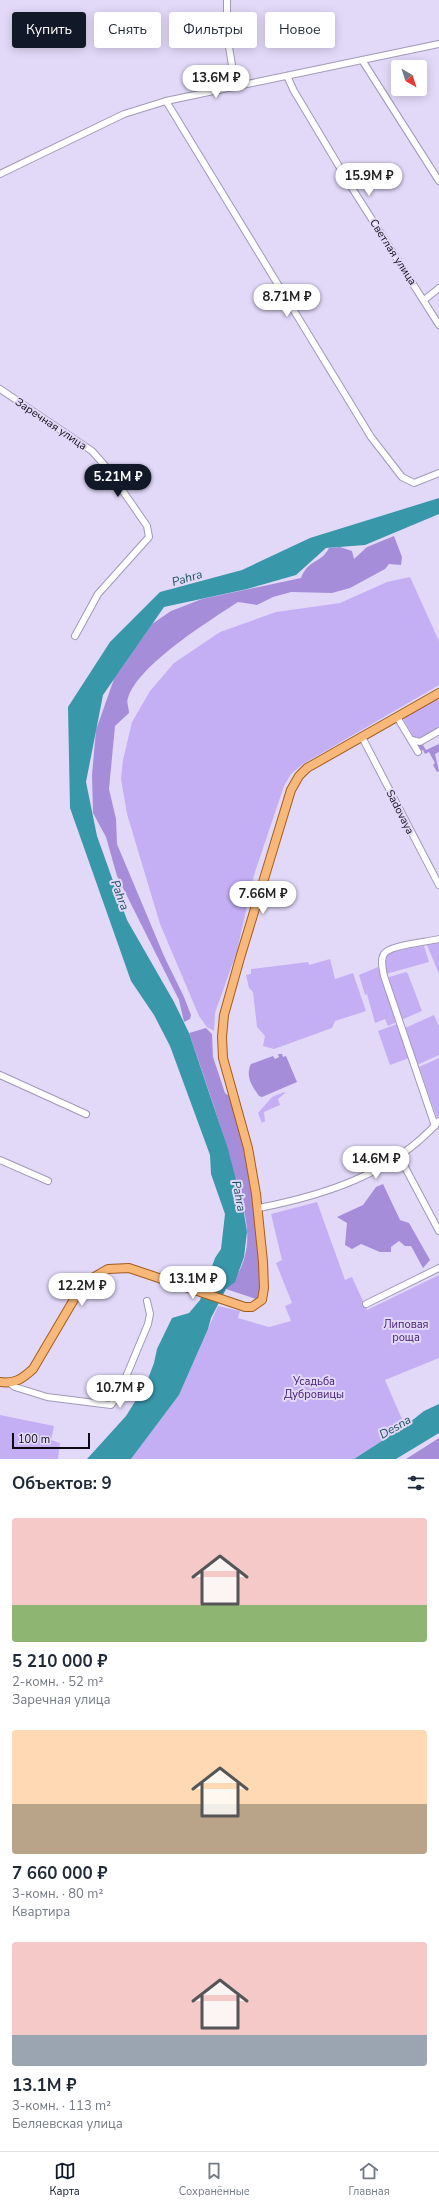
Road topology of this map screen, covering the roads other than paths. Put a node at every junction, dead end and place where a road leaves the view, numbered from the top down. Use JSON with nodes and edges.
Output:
{"nodes":[{"id":1,"x":227,"y":0,"type":"edge"},
{"id":2,"x":439,"y":44,"type":"edge"},
{"id":3,"x":362,"y":60,"type":"junction"},
{"id":4,"x":287,"y":76,"type":"junction"},
{"id":5,"x":234,"y":86,"type":"junction"},
{"id":6,"x":166,"y":101,"type":"junction"},
{"id":7,"x":0,"y":174,"type":"edge"},
{"id":8,"x":439,"y":181,"type":"edge"},
{"id":9,"x":439,"y":288,"type":"edge"},
{"id":10,"x":424,"y":300,"type":"junction"},
{"id":11,"x":439,"y":325,"type":"edge"},
{"id":12,"x":0,"y":389,"type":"edge"},
{"id":13,"x":439,"y":473,"type":"edge"},
{"id":14,"x":75,"y":636,"type":"dead end"},
{"id":15,"x":438,"y":694,"type":"edge"},
{"id":16,"x":397,"y":717,"type":"junction"},
{"id":17,"x":439,"y":731,"type":"edge"},
{"id":18,"x":362,"y":737,"type":"junction"},
{"id":19,"x":412,"y":740,"type":"junction"},
{"id":20,"x":418,"y":752,"type":"dead end"},
{"id":21,"x":439,"y":885,"type":"edge"},
{"id":22,"x":439,"y":939,"type":"edge"},
{"id":23,"x":0,"y":1075,"type":"edge"},
{"id":24,"x":86,"y":1114,"type":"dead end"},
{"id":25,"x":437,"y":1123,"type":"edge"},
{"id":26,"x":400,"y":1156,"type":"junction"},
{"id":27,"x":0,"y":1160,"type":"edge"},
{"id":28,"x":48,"y":1181,"type":"dead end"},
{"id":29,"x":259,"y":1208,"type":"junction"},
{"id":30,"x":439,"y":1231,"type":"edge"},
{"id":31,"x":439,"y":1268,"type":"edge"},
{"id":32,"x":147,"y":1301,"type":"dead end"},
{"id":33,"x":366,"y":1304,"type":"dead end"},
{"id":34,"x":0,"y":1382,"type":"edge"},
{"id":35,"x":11,"y":1384,"type":"junction"}],
"edges":[{"from":1,"to":5,"type":"street"},
{"from":2,"to":3,"type":"street"},
{"from":3,"to":4,"type":"street"},
{"from":3,"to":8,"type":"street"},
{"from":4,"to":5,"type":"street"},
{"from":4,"to":10,"type":"street","name":"Светлая улица"},
{"from":5,"to":6,"type":"street"},
{"from":6,"to":7,"type":"street"},
{"from":6,"to":13,"type":"street"},
{"from":9,"to":10,"type":"street"},
{"from":10,"to":11,"type":"street","name":"Светлая улица"},
{"from":12,"to":14,"type":"street","name":"Заречная улица"},
{"from":15,"to":16,"type":"main road"},
{"from":16,"to":18,"type":"main road"},
{"from":16,"to":19,"type":"street"},
{"from":17,"to":19,"type":"street"},
{"from":18,"to":21,"type":"street","name":"Sadovaya"},
{"from":18,"to":29,"type":"main road"},
{"from":19,"to":20,"type":"street"},
{"from":22,"to":25,"type":"street"},
{"from":23,"to":24,"type":"street"},
{"from":25,"to":26,"type":"street"},
{"from":26,"to":29,"type":"street"},
{"from":26,"to":30,"type":"street"},
{"from":27,"to":28,"type":"street"},
{"from":29,"to":35,"type":"main road"},
{"from":31,"to":33,"type":"street"},
{"from":32,"to":35,"type":"street"},
{"from":34,"to":35,"type":"main road"}]}
